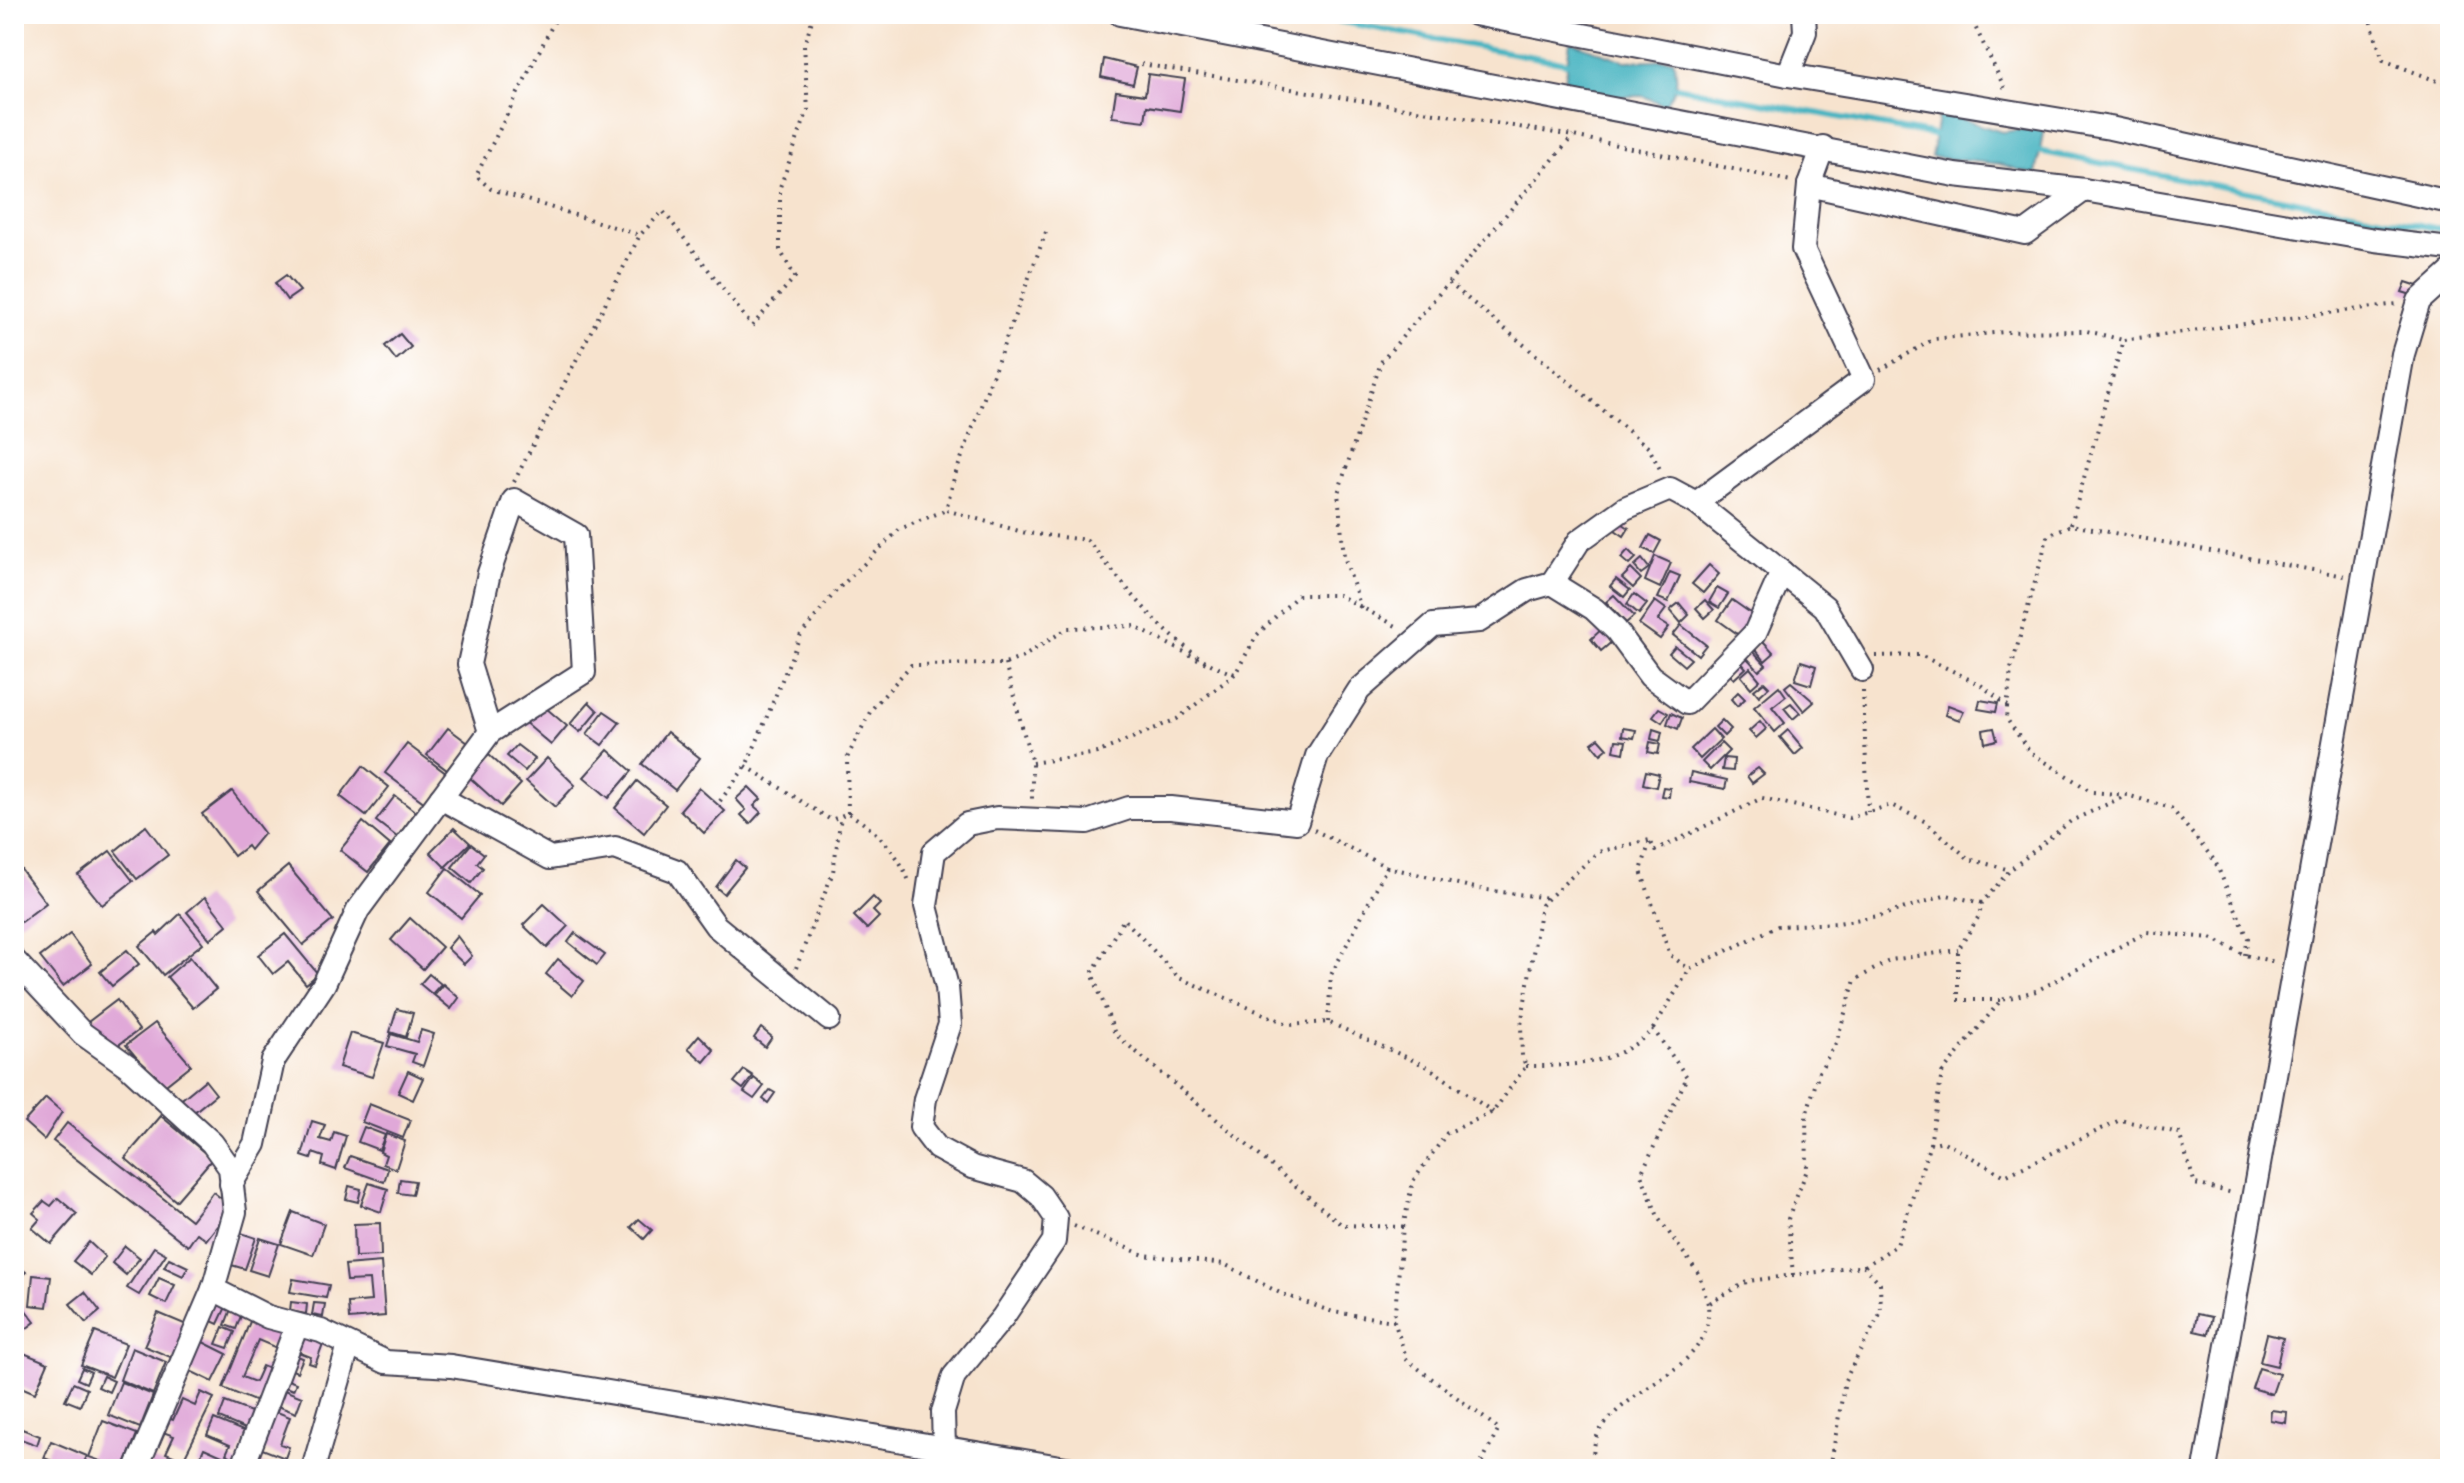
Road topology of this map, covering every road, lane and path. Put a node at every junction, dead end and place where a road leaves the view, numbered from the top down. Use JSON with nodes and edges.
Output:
{"nodes":[{"id":1,"x":558,"y":14,"type":"edge"},
{"id":2,"x":814,"y":14,"type":"edge"},
{"id":3,"x":1120,"y":14,"type":"edge"},
{"id":4,"x":1475,"y":14,"type":"edge"},
{"id":5,"x":1804,"y":14,"type":"edge"},
{"id":6,"x":1969,"y":14,"type":"edge"},
{"id":7,"x":2373,"y":14,"type":"edge"},
{"id":8,"x":1141,"y":64,"type":"dead end"},
{"id":9,"x":1788,"y":75,"type":"junction"},
{"id":10,"x":2450,"y":86,"type":"edge"},
{"id":11,"x":2020,"y":114,"type":"junction"},
{"id":12,"x":1573,"y":136,"type":"junction"},
{"id":13,"x":1823,"y":147,"type":"junction"},
{"id":14,"x":1809,"y":185,"type":"junction"},
{"id":15,"x":2084,"y":190,"type":"junction"},
{"id":16,"x":2450,"y":202,"type":"edge"},
{"id":17,"x":1046,"y":232,"type":"dead end"},
{"id":18,"x":640,"y":235,"type":"junction"},
{"id":19,"x":2448,"y":260,"type":"edge"},
{"id":20,"x":1449,"y":283,"type":"junction"},
{"id":21,"x":2419,"y":301,"type":"junction"},
{"id":22,"x":2123,"y":340,"type":"junction"},
{"id":23,"x":1864,"y":379,"type":"junction"},
{"id":24,"x":1670,"y":489,"type":"junction"},
{"id":25,"x":514,"y":500,"type":"junction"},
{"id":26,"x":1696,"y":503,"type":"junction"},
{"id":27,"x":946,"y":510,"type":"junction"},
{"id":28,"x":2071,"y":525,"type":"junction"},
{"id":29,"x":1782,"y":572,"type":"junction"},
{"id":30,"x":2363,"y":579,"type":"junction"},
{"id":31,"x":1552,"y":583,"type":"junction"},
{"id":32,"x":1361,"y":608,"type":"junction"},
{"id":33,"x":1433,"y":625,"type":"junction"},
{"id":34,"x":1005,"y":664,"type":"junction"},
{"id":35,"x":1217,"y":669,"type":"junction"},
{"id":36,"x":1862,"y":670,"type":"junction"},
{"id":37,"x":1235,"y":674,"type":"junction"},
{"id":38,"x":2009,"y":708,"type":"junction"},
{"id":39,"x":490,"y":732,"type":"junction"},
{"id":40,"x":1032,"y":763,"type":"junction"},
{"id":41,"x":746,"y":766,"type":"junction"},
{"id":42,"x":2127,"y":795,"type":"junction"},
{"id":43,"x":441,"y":798,"type":"junction"},
{"id":44,"x":720,"y":801,"type":"dead end"},
{"id":45,"x":1868,"y":812,"type":"junction"},
{"id":46,"x":848,"y":813,"type":"junction"},
{"id":47,"x":841,"y":816,"type":"junction"},
{"id":48,"x":1033,"y":821,"type":"junction"},
{"id":49,"x":1297,"y":822,"type":"junction"},
{"id":50,"x":1650,"y":840,"type":"junction"},
{"id":51,"x":1387,"y":867,"type":"junction"},
{"id":52,"x":2010,"y":870,"type":"junction"},
{"id":53,"x":928,"y":892,"type":"junction"},
{"id":54,"x":1549,"y":898,"type":"junction"},
{"id":55,"x":1982,"y":903,"type":"junction"},
{"id":56,"x":1958,"y":950,"type":"junction"},
{"id":57,"x":2245,"y":955,"type":"junction"},
{"id":58,"x":14,"y":960,"type":"edge"},
{"id":59,"x":2294,"y":966,"type":"junction"},
{"id":60,"x":1689,"y":969,"type":"junction"},
{"id":61,"x":789,"y":985,"type":"junction"},
{"id":62,"x":2001,"y":1000,"type":"junction"},
{"id":63,"x":829,"y":1019,"type":"dead end"},
{"id":64,"x":1328,"y":1022,"type":"junction"},
{"id":65,"x":1653,"y":1029,"type":"junction"},
{"id":66,"x":1526,"y":1066,"type":"junction"},
{"id":67,"x":1493,"y":1112,"type":"junction"},
{"id":68,"x":1930,"y":1144,"type":"junction"},
{"id":69,"x":231,"y":1184,"type":"junction"},
{"id":70,"x":2251,"y":1198,"type":"junction"},
{"id":71,"x":1403,"y":1227,"type":"junction"},
{"id":72,"x":1054,"y":1232,"type":"junction"},
{"id":73,"x":1864,"y":1266,"type":"junction"},
{"id":74,"x":1793,"y":1276,"type":"junction"},
{"id":75,"x":213,"y":1289,"type":"junction"},
{"id":76,"x":1708,"y":1304,"type":"junction"},
{"id":77,"x":1394,"y":1321,"type":"junction"},
{"id":78,"x":297,"y":1325,"type":"junction"},
{"id":79,"x":349,"y":1345,"type":"junction"},
{"id":80,"x":944,"y":1448,"type":"junction"},
{"id":81,"x":136,"y":1469,"type":"edge"},
{"id":82,"x":242,"y":1469,"type":"edge"},
{"id":83,"x":313,"y":1469,"type":"edge"},
{"id":84,"x":1072,"y":1469,"type":"edge"},
{"id":85,"x":1478,"y":1469,"type":"edge"},
{"id":86,"x":1592,"y":1469,"type":"edge"},
{"id":87,"x":1830,"y":1469,"type":"edge"},
{"id":88,"x":2205,"y":1469,"type":"edge"}],
"edges":[{"from":1,"to":18,"type":"path"},
{"from":2,"to":18,"type":"path"},
{"from":3,"to":13,"type":"street"},
{"from":4,"to":9,"type":"street"},
{"from":5,"to":9,"type":"street"},
{"from":6,"to":11,"type":"path"},
{"from":7,"to":10,"type":"path"},
{"from":8,"to":12,"type":"path"},
{"from":9,"to":11,"type":"street"},
{"from":11,"to":16,"type":"street"},
{"from":12,"to":14,"type":"path"},
{"from":12,"to":20,"type":"path"},
{"from":13,"to":14,"type":"street"},
{"from":13,"to":15,"type":"street"},
{"from":14,"to":15,"type":"street"},
{"from":14,"to":23,"type":"street"},
{"from":15,"to":19,"type":"street"},
{"from":17,"to":27,"type":"path"},
{"from":18,"to":25,"type":"path"},
{"from":19,"to":21,"type":"street"},
{"from":20,"to":24,"type":"path"},
{"from":20,"to":32,"type":"path"},
{"from":21,"to":22,"type":"path"},
{"from":21,"to":30,"type":"street"},
{"from":22,"to":23,"type":"path"},
{"from":22,"to":28,"type":"path"},
{"from":23,"to":26,"type":"street"},
{"from":24,"to":26,"type":"street"},
{"from":24,"to":31,"type":"street"},
{"from":25,"to":39,"type":"street"},
{"from":25,"to":39,"type":"street"},
{"from":26,"to":29,"type":"street"},
{"from":27,"to":35,"type":"path"},
{"from":27,"to":41,"type":"path"},
{"from":28,"to":30,"type":"path"},
{"from":28,"to":38,"type":"path"},
{"from":29,"to":31,"type":"street"},
{"from":29,"to":36,"type":"street"},
{"from":30,"to":59,"type":"street"},
{"from":31,"to":33,"type":"street"},
{"from":32,"to":33,"type":"path"},
{"from":32,"to":37,"type":"path"},
{"from":33,"to":49,"type":"street"},
{"from":34,"to":35,"type":"path"},
{"from":34,"to":40,"type":"path"},
{"from":34,"to":46,"type":"path"},
{"from":35,"to":37,"type":"path"},
{"from":36,"to":38,"type":"path"},
{"from":36,"to":45,"type":"path"},
{"from":37,"to":40,"type":"path"},
{"from":38,"to":42,"type":"path"},
{"from":39,"to":43,"type":"street"},
{"from":40,"to":48,"type":"path"},
{"from":41,"to":44,"type":"path"},
{"from":41,"to":47,"type":"path"},
{"from":42,"to":52,"type":"path"},
{"from":42,"to":57,"type":"path"},
{"from":43,"to":61,"type":"street"},
{"from":43,"to":69,"type":"street"},
{"from":45,"to":50,"type":"path"},
{"from":45,"to":52,"type":"path"},
{"from":46,"to":47,"type":"path"},
{"from":46,"to":53,"type":"path"},
{"from":47,"to":61,"type":"path"},
{"from":48,"to":49,"type":"street"},
{"from":48,"to":53,"type":"street"},
{"from":49,"to":51,"type":"path"},
{"from":50,"to":54,"type":"path"},
{"from":50,"to":60,"type":"path"},
{"from":51,"to":54,"type":"path"},
{"from":51,"to":64,"type":"path"},
{"from":52,"to":55,"type":"path"},
{"from":53,"to":72,"type":"street"},
{"from":54,"to":66,"type":"path"},
{"from":55,"to":56,"type":"path"},
{"from":55,"to":60,"type":"path"},
{"from":56,"to":62,"type":"path"},
{"from":56,"to":74,"type":"path"},
{"from":57,"to":59,"type":"path"},
{"from":57,"to":62,"type":"path"},
{"from":58,"to":69,"type":"street"},
{"from":59,"to":70,"type":"street"},
{"from":60,"to":65,"type":"path"},
{"from":61,"to":63,"type":"street"},
{"from":62,"to":68,"type":"path"},
{"from":64,"to":67,"type":"path"},
{"from":64,"to":71,"type":"path"},
{"from":65,"to":66,"type":"path"},
{"from":65,"to":76,"type":"path"},
{"from":66,"to":67,"type":"path"},
{"from":67,"to":71,"type":"path"},
{"from":68,"to":70,"type":"path"},
{"from":68,"to":73,"type":"path"},
{"from":69,"to":75,"type":"street"},
{"from":70,"to":88,"type":"street"},
{"from":71,"to":77,"type":"path"},
{"from":72,"to":77,"type":"path"},
{"from":72,"to":80,"type":"street"},
{"from":73,"to":74,"type":"path"},
{"from":73,"to":87,"type":"path"},
{"from":74,"to":76,"type":"path"},
{"from":75,"to":78,"type":"street"},
{"from":75,"to":81,"type":"street"},
{"from":76,"to":86,"type":"path"},
{"from":77,"to":85,"type":"path"},
{"from":78,"to":79,"type":"street"},
{"from":78,"to":82,"type":"street"},
{"from":79,"to":80,"type":"street"},
{"from":79,"to":83,"type":"street"},
{"from":80,"to":84,"type":"street"}]}
